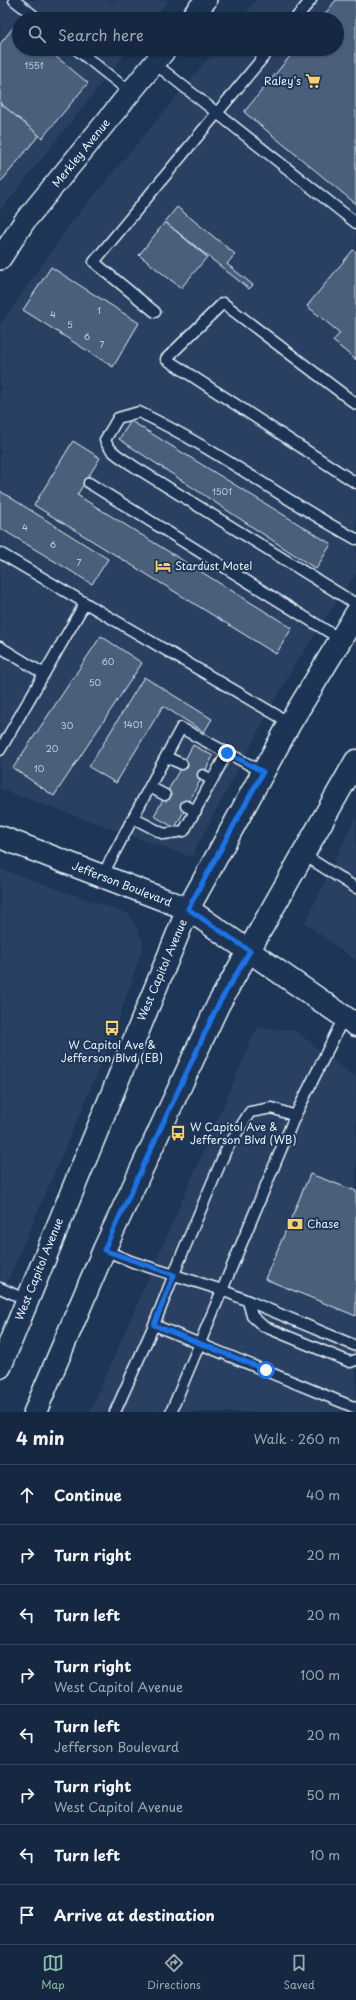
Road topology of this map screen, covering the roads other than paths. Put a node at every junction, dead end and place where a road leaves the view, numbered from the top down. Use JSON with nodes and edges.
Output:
{"nodes":[{"id":1,"x":14,"y":0,"type":"edge"},
{"id":2,"x":206,"y":0,"type":"edge"},
{"id":3,"x":310,"y":0,"type":"edge"},
{"id":4,"x":29,"y":12,"type":"edge"},
{"id":5,"x":196,"y":12,"type":"edge"},
{"id":6,"x":301,"y":12,"type":"edge"},
{"id":7,"x":85,"y":56,"type":"edge"},
{"id":8,"x":160,"y":56,"type":"edge"},
{"id":9,"x":264,"y":56,"type":"edge"},
{"id":10,"x":130,"y":92,"type":"junction"},
{"id":11,"x":217,"y":113,"type":"junction"},
{"id":12,"x":356,"y":223,"type":"edge"},
{"id":13,"x":0,"y":259,"type":"edge"},
{"id":14,"x":156,"y":312,"type":"dead end"},
{"id":15,"x":356,"y":404,"type":"edge"},
{"id":16,"x":89,"y":483,"type":"dead end"},
{"id":17,"x":356,"y":483,"type":"edge"},
{"id":18,"x":356,"y":539,"type":"edge"},
{"id":19,"x":0,"y":553,"type":"edge"},
{"id":20,"x":86,"y":603,"type":"junction"},
{"id":21,"x":356,"y":604,"type":"edge"},
{"id":22,"x":356,"y":614,"type":"edge"},
{"id":23,"x":340,"y":639,"type":"junction"},
{"id":24,"x":0,"y":647,"type":"edge"},
{"id":25,"x":44,"y":674,"type":"junction"},
{"id":26,"x":290,"y":723,"type":"junction"},
{"id":27,"x":0,"y":750,"type":"edge"},
{"id":28,"x":227,"y":753,"type":"junction"},
{"id":29,"x":166,"y":757,"type":"junction"},
{"id":30,"x":356,"y":761,"type":"edge"},
{"id":31,"x":182,"y":764,"type":"dead end"},
{"id":32,"x":263,"y":772,"type":"junction"},
{"id":33,"x":150,"y":787,"type":"junction"},
{"id":34,"x":165,"y":795,"type":"dead end"},
{"id":35,"x":134,"y":818,"type":"junction"},
{"id":36,"x":0,"y":837,"type":"edge"},
{"id":37,"x":304,"y":855,"type":"junction"},
{"id":38,"x":102,"y":876,"type":"junction"},
{"id":39,"x":356,"y":888,"type":"edge"},
{"id":40,"x":188,"y":909,"type":"junction"},
{"id":41,"x":250,"y":951,"type":"junction"},
{"id":42,"x":350,"y":1021,"type":"edge"},
{"id":43,"x":295,"y":1116,"type":"junction"},
{"id":44,"x":104,"y":1250,"type":"junction"},
{"id":45,"x":174,"y":1275,"type":"junction"},
{"id":46,"x":0,"y":1288,"type":"edge"},
{"id":47,"x":222,"y":1290,"type":"junction"},
{"id":48,"x":27,"y":1300,"type":"junction"},
{"id":49,"x":248,"y":1301,"type":"junction"},
{"id":50,"x":154,"y":1325,"type":"junction"},
{"id":51,"x":200,"y":1343,"type":"junction"},
{"id":52,"x":356,"y":1346,"type":"edge"},
{"id":53,"x":356,"y":1360,"type":"edge"},
{"id":54,"x":1,"y":1364,"type":"edge"},
{"id":55,"x":356,"y":1408,"type":"edge"},
{"id":56,"x":35,"y":1412,"type":"edge"},
{"id":57,"x":116,"y":1412,"type":"edge"},
{"id":58,"x":171,"y":1412,"type":"edge"}],
"edges":[{"from":1,"to":4,"type":"lane"},
{"from":2,"to":5,"type":"street"},
{"from":3,"to":6,"type":"lane"},
{"from":7,"to":10,"type":"lane"},
{"from":8,"to":10,"type":"street","name":"Merkley Avenue"},
{"from":8,"to":11,"type":"lane"},
{"from":9,"to":11,"type":"lane"},
{"from":10,"to":13,"type":"street","name":"Merkley Avenue"},
{"from":11,"to":12,"type":"lane"},
{"from":11,"to":14,"type":"lane"},
{"from":15,"to":17,"type":"lane"},
{"from":16,"to":23,"type":"lane"},
{"from":18,"to":21,"type":"lane"},
{"from":19,"to":20,"type":"lane"},
{"from":20,"to":25,"type":"lane"},
{"from":20,"to":26,"type":"lane"},
{"from":22,"to":23,"type":"main road","name":"West Capitol Avenue"},
{"from":23,"to":26,"type":"main road","name":"West Capitol Avenue"},
{"from":24,"to":25,"type":"lane"},
{"from":25,"to":27,"type":"lane"},
{"from":26,"to":32,"type":"main road","name":"West Capitol Avenue"},
{"from":28,"to":29,"type":"lane"},
{"from":28,"to":32,"type":"lane"},
{"from":28,"to":35,"type":"lane"},
{"from":29,"to":31,"type":"lane"},
{"from":29,"to":33,"type":"lane"},
{"from":30,"to":37,"type":"main road"},
{"from":32,"to":40,"type":"main road","name":"West Capitol Avenue"},
{"from":33,"to":34,"type":"lane"},
{"from":33,"to":35,"type":"lane"},
{"from":35,"to":38,"type":"lane"},
{"from":36,"to":38,"type":"main road","name":"Jefferson Boulevard"},
{"from":37,"to":39,"type":"lane"},
{"from":37,"to":41,"type":"main road"},
{"from":38,"to":40,"type":"main road","name":"Jefferson Boulevard"},
{"from":40,"to":41,"type":"main road","name":"Jefferson Boulevard"},
{"from":40,"to":48,"type":"main road","name":"West Capitol Avenue"},
{"from":41,"to":42,"type":"main road","name":"Jefferson Boulevard"},
{"from":41,"to":44,"type":"main road"},
{"from":42,"to":43,"type":"lane"},
{"from":43,"to":45,"type":"lane"},
{"from":43,"to":47,"type":"lane"},
{"from":44,"to":45,"type":"lane"},
{"from":44,"to":56,"type":"main road"},
{"from":45,"to":47,"type":"lane"},
{"from":45,"to":50,"type":"lane"},
{"from":46,"to":48,"type":"lane"},
{"from":47,"to":49,"type":"lane"},
{"from":47,"to":51,"type":"lane"},
{"from":48,"to":54,"type":"main road","name":"West Capitol Avenue"},
{"from":49,"to":52,"type":"lane"},
{"from":49,"to":53,"type":"lane"},
{"from":50,"to":51,"type":"lane"},
{"from":50,"to":57,"type":"lane"},
{"from":51,"to":55,"type":"lane"},
{"from":51,"to":58,"type":"lane"}]}
